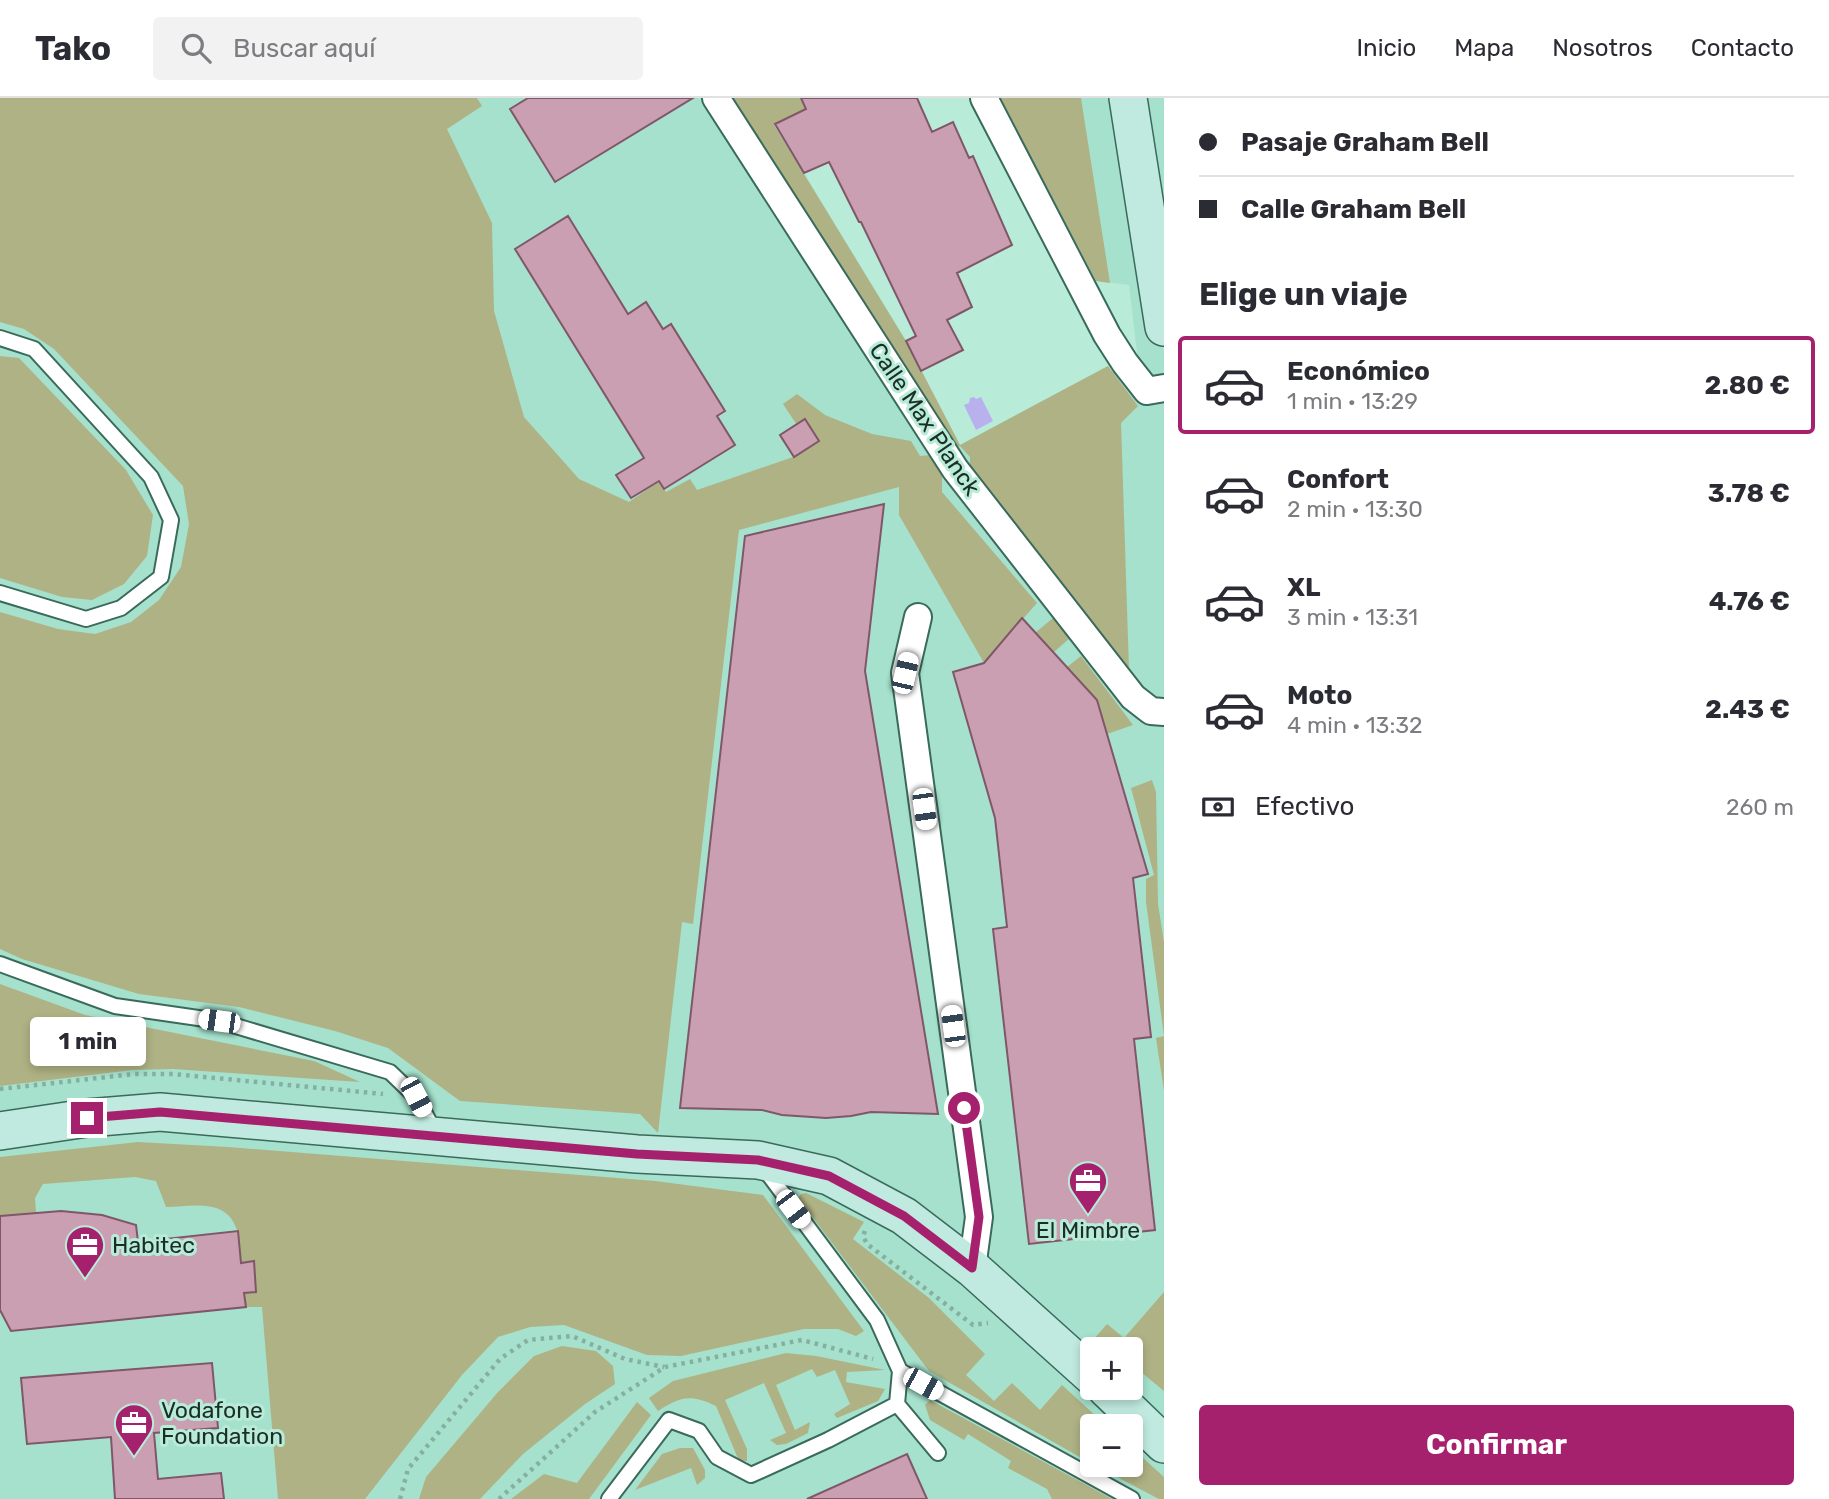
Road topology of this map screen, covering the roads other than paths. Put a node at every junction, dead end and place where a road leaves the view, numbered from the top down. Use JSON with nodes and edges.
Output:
{"nodes":[{"id":1,"x":716,"y":98,"type":"edge"},
{"id":2,"x":984,"y":98,"type":"edge"},
{"id":3,"x":1128,"y":98,"type":"edge"},
{"id":4,"x":1164,"y":327,"type":"edge"},
{"id":5,"x":0,"y":338,"type":"edge"},
{"id":6,"x":1164,"y":388,"type":"edge"},
{"id":7,"x":0,"y":593,"type":"edge"},
{"id":8,"x":918,"y":617,"type":"dead end"},
{"id":9,"x":1164,"y":712,"type":"edge"},
{"id":10,"x":0,"y":964,"type":"edge"},
{"id":11,"x":0,"y":1131,"type":"edge"},
{"id":12,"x":436,"y":1136,"type":"junction"},
{"id":13,"x":758,"y":1160,"type":"junction"},
{"id":14,"x":972,"y":1268,"type":"junction"},
{"id":15,"x":1080,"y":1365,"type":"edge"},
{"id":16,"x":900,"y":1371,"type":"junction"},
{"id":17,"x":1118,"y":1400,"type":"edge"},
{"id":18,"x":1121,"y":1400,"type":"edge"},
{"id":19,"x":897,"y":1404,"type":"junction"},
{"id":20,"x":1164,"y":1426,"type":"edge"},
{"id":21,"x":1164,"y":1444,"type":"edge"},
{"id":22,"x":938,"y":1453,"type":"dead end"},
{"id":23,"x":609,"y":1499,"type":"edge"},
{"id":24,"x":1132,"y":1499,"type":"edge"}],
"edges":[{"from":1,"to":9,"type":"street","name":"Calle Max Planck"},
{"from":2,"to":6,"type":"street"},
{"from":3,"to":4,"type":"street"},
{"from":5,"to":7,"type":"lane"},
{"from":8,"to":14,"type":"street"},
{"from":10,"to":12,"type":"lane"},
{"from":11,"to":12,"type":"street"},
{"from":12,"to":13,"type":"street"},
{"from":13,"to":14,"type":"street"},
{"from":13,"to":16,"type":"lane"},
{"from":14,"to":15,"type":"street"},
{"from":16,"to":19,"type":"lane"},
{"from":16,"to":24,"type":"lane"},
{"from":17,"to":21,"type":"street"},
{"from":18,"to":20,"type":"street"},
{"from":19,"to":22,"type":"lane"},
{"from":19,"to":23,"type":"lane"}]}
